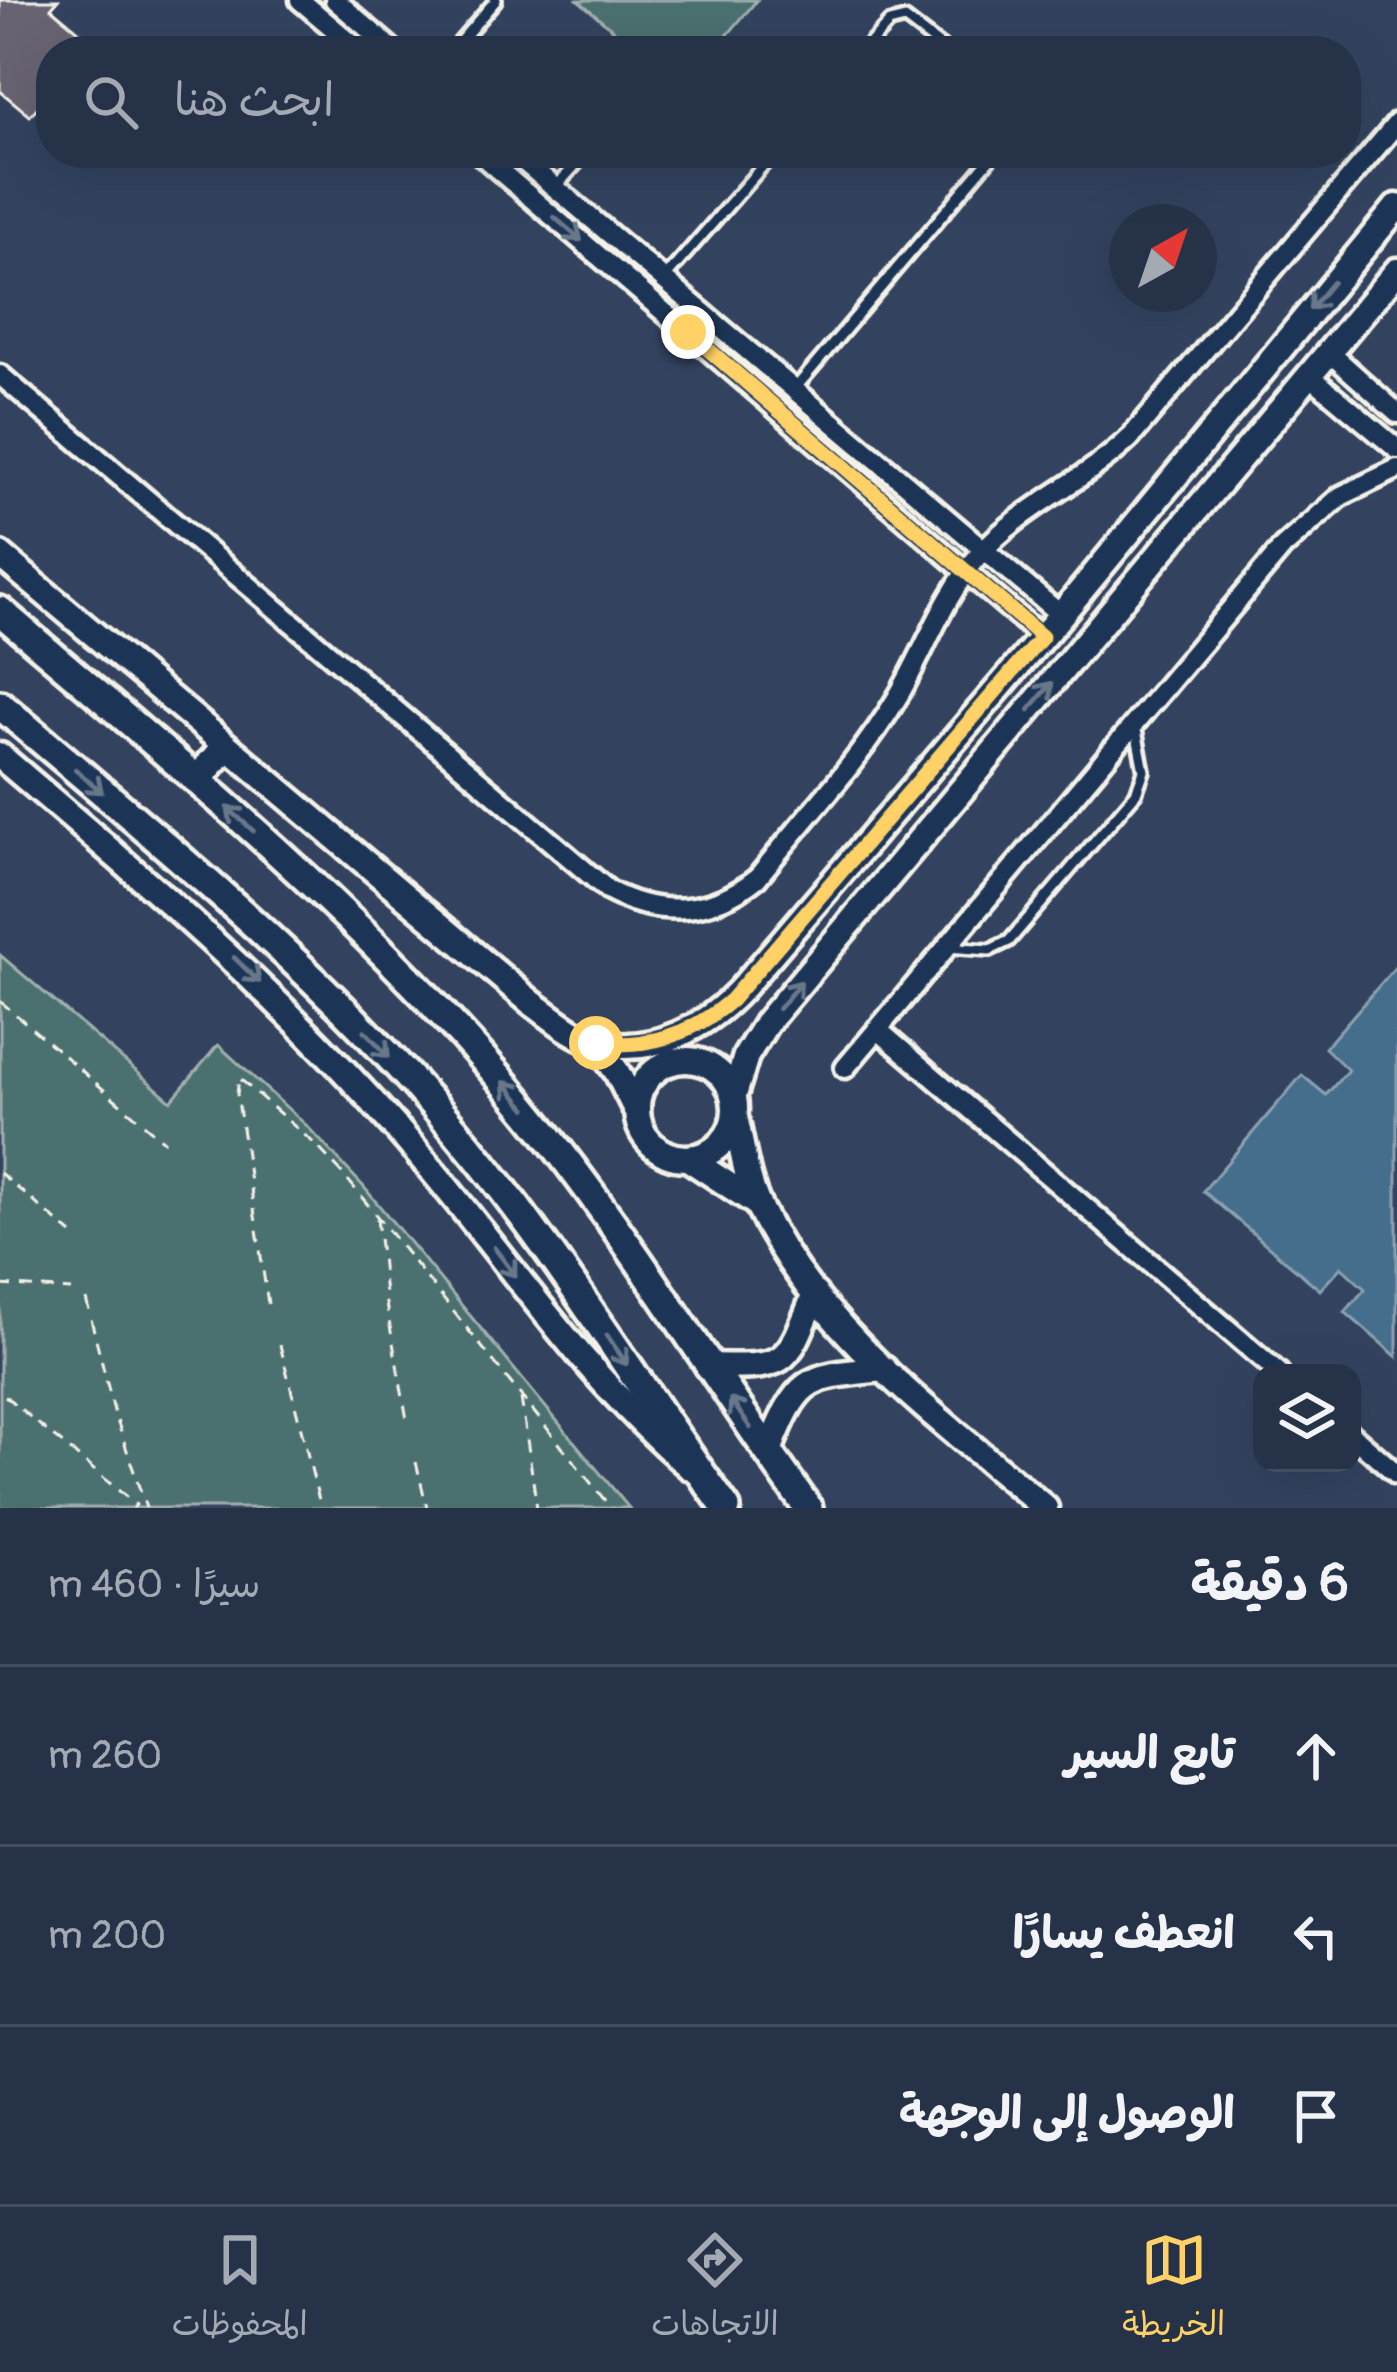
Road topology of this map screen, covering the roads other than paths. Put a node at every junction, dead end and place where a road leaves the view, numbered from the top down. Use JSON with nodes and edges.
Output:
{"nodes":[{"id":1,"x":300,"y":0,"type":"edge"},
{"id":2,"x":334,"y":0,"type":"edge"},
{"id":3,"x":496,"y":0,"type":"edge"},
{"id":4,"x":342,"y":36,"type":"edge"},
{"id":5,"x":376,"y":36,"type":"edge"},
{"id":6,"x":469,"y":36,"type":"edge"},
{"id":7,"x":877,"y":36,"type":"edge"},
{"id":8,"x":927,"y":36,"type":"edge"},
{"id":9,"x":1397,"y":123,"type":"edge"},
{"id":10,"x":1361,"y":165,"type":"edge"},
{"id":11,"x":496,"y":168,"type":"edge"},
{"id":12,"x":532,"y":168,"type":"edge"},
{"id":13,"x":573,"y":168,"type":"edge"},
{"id":14,"x":761,"y":168,"type":"edge"},
{"id":15,"x":982,"y":168,"type":"edge"},
{"id":16,"x":1359,"y":168,"type":"edge"},
{"id":17,"x":555,"y":188,"type":"junction"},
{"id":18,"x":1397,"y":207,"type":"edge"},
{"id":19,"x":1397,"y":271,"type":"edge"},
{"id":20,"x":663,"y":280,"type":"junction"},
{"id":21,"x":1329,"y":352,"type":"junction"},
{"id":22,"x":0,"y":375,"type":"edge"},
{"id":23,"x":1310,"y":375,"type":"junction"},
{"id":24,"x":794,"y":391,"type":"junction"},
{"id":25,"x":1397,"y":413,"type":"edge"},
{"id":26,"x":1397,"y":449,"type":"edge"},
{"id":27,"x":1397,"y":469,"type":"edge"},
{"id":28,"x":983,"y":551,"type":"junction"},
{"id":29,"x":0,"y":555,"type":"edge"},
{"id":30,"x":966,"y":571,"type":"junction"},
{"id":31,"x":0,"y":611,"type":"edge"},
{"id":32,"x":1061,"y":615,"type":"junction"},
{"id":33,"x":1042,"y":637,"type":"junction"},
{"id":34,"x":0,"y":705,"type":"edge"},
{"id":35,"x":1135,"y":723,"type":"junction"},
{"id":36,"x":225,"y":747,"type":"junction"},
{"id":37,"x":0,"y":757,"type":"edge"},
{"id":38,"x":197,"y":780,"type":"junction"},
{"id":39,"x":946,"y":947,"type":"junction"},
{"id":40,"x":877,"y":1029,"type":"junction"},
{"id":41,"x":596,"y":1043,"type":"junction"},
{"id":42,"x":672,"y":1050,"type":"junction"},
{"id":43,"x":845,"y":1068,"type":"dead end"},
{"id":44,"x":734,"y":1106,"type":"junction"},
{"id":45,"x":637,"y":1112,"type":"junction"},
{"id":46,"x":689,"y":1159,"type":"junction"},
{"id":47,"x":756,"y":1203,"type":"junction"},
{"id":48,"x":815,"y":1294,"type":"junction"},
{"id":49,"x":1268,"y":1364,"type":"edge"},
{"id":50,"x":708,"y":1366,"type":"junction"},
{"id":51,"x":884,"y":1369,"type":"junction"},
{"id":52,"x":1361,"y":1443,"type":"edge"},
{"id":53,"x":768,"y":1453,"type":"junction"},
{"id":54,"x":1397,"y":1474,"type":"edge"},
{"id":55,"x":706,"y":1480,"type":"junction"},
{"id":56,"x":726,"y":1508,"type":"edge"},
{"id":57,"x":808,"y":1508,"type":"edge"},
{"id":58,"x":1045,"y":1508,"type":"edge"}],
"edges":[{"from":1,"to":4,"type":"street"},
{"from":2,"to":5,"type":"street"},
{"from":3,"to":6,"type":"lane"},
{"from":7,"to":8,"type":"lane"},
{"from":9,"to":10,"type":"street"},
{"from":11,"to":30,"type":"street","one_way":true},
{"from":12,"to":17,"type":"street"},
{"from":13,"to":17,"type":"lane"},
{"from":14,"to":20,"type":"lane"},
{"from":15,"to":24,"type":"lane"},
{"from":16,"to":28,"type":"street"},
{"from":17,"to":20,"type":"street"},
{"from":18,"to":32,"type":"street","one_way":true},
{"from":19,"to":21,"type":"street"},
{"from":20,"to":24,"type":"street"},
{"from":21,"to":23,"type":"street"},
{"from":21,"to":25,"type":"street"},
{"from":22,"to":30,"type":"street"},
{"from":23,"to":26,"type":"street"},
{"from":44,"to":23,"type":"street","one_way":true},
{"from":24,"to":28,"type":"street"},
{"from":27,"to":35,"type":"street"},
{"from":28,"to":30,"type":"street"},
{"from":28,"to":32,"type":"street"},
{"from":29,"to":36,"type":"street"},
{"from":30,"to":33,"type":"street"},
{"from":31,"to":38,"type":"main road"},
{"from":32,"to":33,"type":"street"},
{"from":33,"to":42,"type":"street"},
{"from":34,"to":55,"type":"main road","one_way":true},
{"from":35,"to":39,"type":"street"},
{"from":35,"to":39,"type":"lane"},
{"from":36,"to":38,"type":"main road"},
{"from":36,"to":41,"type":"street"},
{"from":37,"to":55,"type":"street","one_way":true},
{"from":50,"to":38,"type":"main road","one_way":true},
{"from":39,"to":40,"type":"street"},
{"from":40,"to":43,"type":"street"},
{"from":40,"to":49,"type":"street"},
{"from":41,"to":42,"type":"street"},
{"from":41,"to":45,"type":"street"},
{"from":42,"to":44,"type":"street"},
{"from":42,"to":45,"type":"street"},
{"from":44,"to":46,"type":"street"},
{"from":44,"to":47,"type":"street"},
{"from":45,"to":46,"type":"street"},
{"from":46,"to":47,"type":"street"},
{"from":47,"to":48,"type":"street"},
{"from":48,"to":50,"type":"street"},
{"from":48,"to":51,"type":"street"},
{"from":53,"to":50,"type":"main road","one_way":true},
{"from":51,"to":53,"type":"street"},
{"from":51,"to":58,"type":"street"},
{"from":52,"to":54,"type":"street"},
{"from":53,"to":57,"type":"main road"},
{"from":55,"to":56,"type":"main road"}]}
